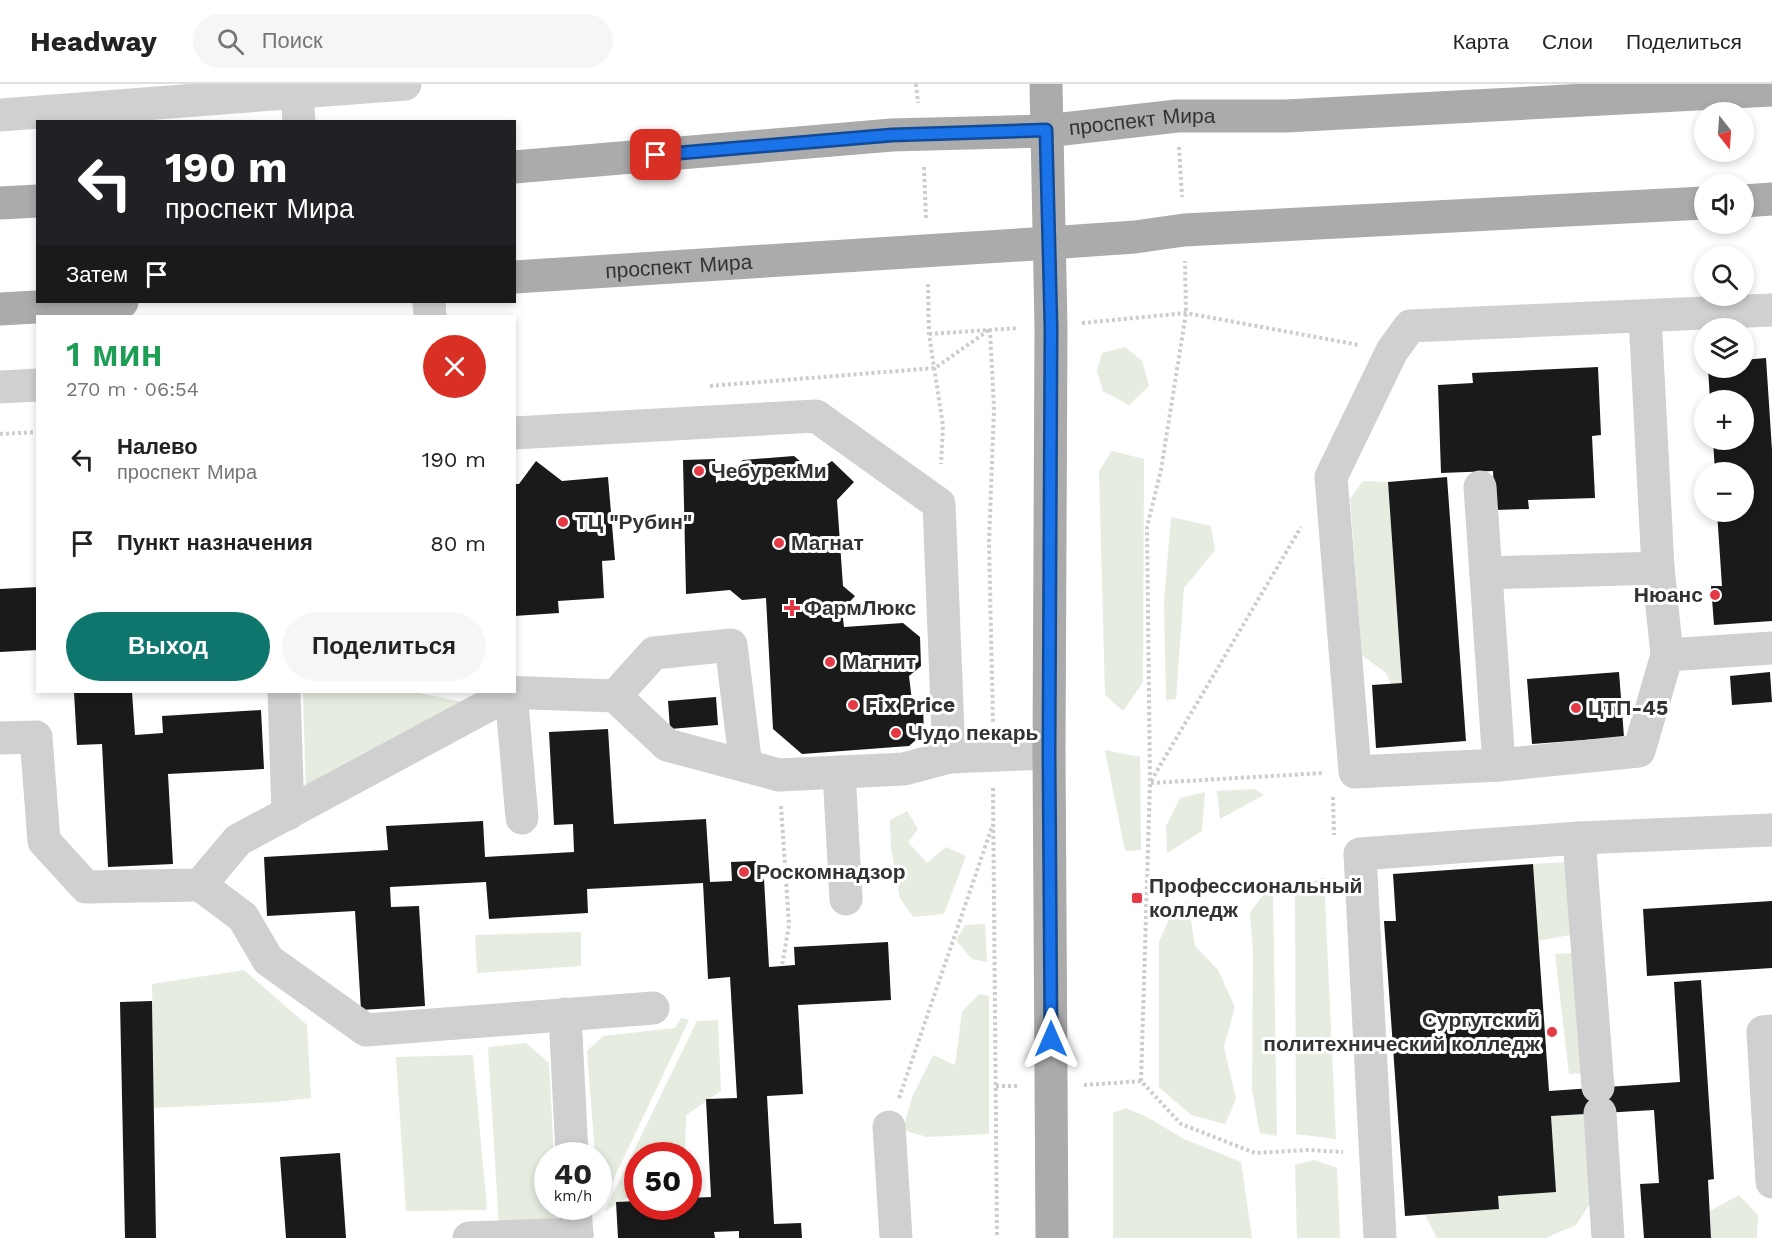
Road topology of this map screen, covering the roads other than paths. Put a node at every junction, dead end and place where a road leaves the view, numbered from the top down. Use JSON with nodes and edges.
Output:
{"nodes":[{"id":1,"x":405,"y":84,"type":"edge"},
{"id":2,"x":1046,"y":84,"type":"edge"},
{"id":3,"x":1640,"y":90,"type":"edge"},
{"id":4,"x":1772,"y":90,"type":"edge"},
{"id":5,"x":297,"y":99,"type":"edge"},
{"id":6,"x":90,"y":104,"type":"edge"},
{"id":7,"x":0,"y":115,"type":"edge"},
{"id":8,"x":1046,"y":130,"type":"junction"},
{"id":9,"x":516,"y":166,"type":"edge"},
{"id":10,"x":1772,"y":199,"type":"edge"},
{"id":11,"x":1754,"y":200,"type":"edge"},
{"id":12,"x":36,"y":201,"type":"edge"},
{"id":13,"x":0,"y":203,"type":"edge"},
{"id":14,"x":1694,"y":204,"type":"edge"},
{"id":15,"x":1049,"y":243,"type":"junction"},
{"id":16,"x":516,"y":277,"type":"edge"},
{"id":17,"x":105,"y":303,"type":"edge"},
{"id":18,"x":0,"y":309,"type":"edge"},
{"id":19,"x":1772,"y":310,"type":"edge"},
{"id":20,"x":1645,"y":316,"type":"junction"},
{"id":21,"x":36,"y":385,"type":"edge"},
{"id":22,"x":0,"y":387,"type":"edge"},
{"id":23,"x":516,"y":433,"type":"edge"},
{"id":24,"x":1480,"y":487,"type":"dead end"},
{"id":25,"x":1658,"y":567,"type":"junction"},
{"id":26,"x":1486,"y":573,"type":"junction"},
{"id":27,"x":1772,"y":648,"type":"edge"},
{"id":28,"x":1667,"y":655,"type":"junction"},
{"id":29,"x":516,"y":692,"type":"edge"},
{"id":30,"x":284,"y":693,"type":"edge"},
{"id":31,"x":504,"y":693,"type":"edge"},
{"id":32,"x":506,"y":693,"type":"edge"},
{"id":33,"x":615,"y":696,"type":"junction"},
{"id":34,"x":0,"y":738,"type":"edge"},
{"id":35,"x":1049,"y":753,"type":"junction"},
{"id":36,"x":949,"y":757,"type":"junction"},
{"id":37,"x":1500,"y":765,"type":"junction"},
{"id":38,"x":746,"y":766,"type":"junction"},
{"id":39,"x":839,"y":772,"type":"junction"},
{"id":40,"x":288,"y":814,"type":"junction"},
{"id":41,"x":522,"y":818,"type":"dead end"},
{"id":42,"x":1772,"y":830,"type":"edge"},
{"id":43,"x":1579,"y":838,"type":"junction"},
{"id":44,"x":200,"y":885,"type":"junction"},
{"id":45,"x":846,"y":899,"type":"dead end"},
{"id":46,"x":653,"y":1008,"type":"dead end"},
{"id":47,"x":565,"y":1014,"type":"junction"},
{"id":48,"x":1772,"y":1031,"type":"edge"},
{"id":49,"x":890,"y":1127,"type":"road end"},
{"id":50,"x":571,"y":1142,"type":"edge"},
{"id":51,"x":1772,"y":1182,"type":"edge"},
{"id":52,"x":576,"y":1226,"type":"edge"},
{"id":53,"x":469,"y":1238,"type":"edge"},
{"id":54,"x":896,"y":1238,"type":"edge"},
{"id":55,"x":1052,"y":1238,"type":"edge"},
{"id":56,"x":1380,"y":1238,"type":"edge"},
{"id":57,"x":1608,"y":1238,"type":"edge"}],
"edges":[{"from":1,"to":5,"type":"lane"},
{"from":2,"to":8,"type":"main road"},
{"from":3,"to":4,"type":"main road","name":"проспект Мира"},
{"from":3,"to":8,"type":"main road","name":"проспект Мира"},
{"from":5,"to":6,"type":"lane"},
{"from":6,"to":7,"type":"lane"},
{"from":8,"to":9,"type":"main road","name":"проспект Мира"},
{"from":8,"to":15,"type":"main road"},
{"from":10,"to":11,"type":"main road"},
{"from":12,"to":13,"type":"main road"},
{"from":14,"to":15,"type":"main road","name":"проспект Мира"},
{"from":15,"to":16,"type":"main road","name":"проспект Мира"},
{"from":15,"to":35,"type":"main road"},
{"from":17,"to":18,"type":"main road"},
{"from":19,"to":20,"type":"lane"},
{"from":20,"to":25,"type":"lane"},
{"from":20,"to":37,"type":"lane"},
{"from":21,"to":22,"type":"lane"},
{"from":23,"to":36,"type":"lane"},
{"from":24,"to":26,"type":"lane"},
{"from":25,"to":26,"type":"lane"},
{"from":25,"to":28,"type":"lane"},
{"from":26,"to":37,"type":"lane"},
{"from":27,"to":28,"type":"lane"},
{"from":28,"to":37,"type":"lane"},
{"from":29,"to":33,"type":"lane"},
{"from":30,"to":40,"type":"lane"},
{"from":31,"to":40,"type":"lane"},
{"from":32,"to":41,"type":"lane"},
{"from":33,"to":38,"type":"lane"},
{"from":33,"to":38,"type":"lane"},
{"from":34,"to":44,"type":"lane"},
{"from":35,"to":36,"type":"lane"},
{"from":35,"to":55,"type":"main road"},
{"from":36,"to":39,"type":"lane"},
{"from":38,"to":39,"type":"lane"},
{"from":39,"to":45,"type":"lane"},
{"from":40,"to":44,"type":"lane"},
{"from":42,"to":43,"type":"lane"},
{"from":43,"to":56,"type":"lane"},
{"from":43,"to":57,"type":"lane"},
{"from":44,"to":47,"type":"lane"},
{"from":46,"to":47,"type":"lane"},
{"from":47,"to":50,"type":"lane"},
{"from":48,"to":51,"type":"lane"},
{"from":49,"to":54,"type":"lane"},
{"from":52,"to":53,"type":"lane"}]}
